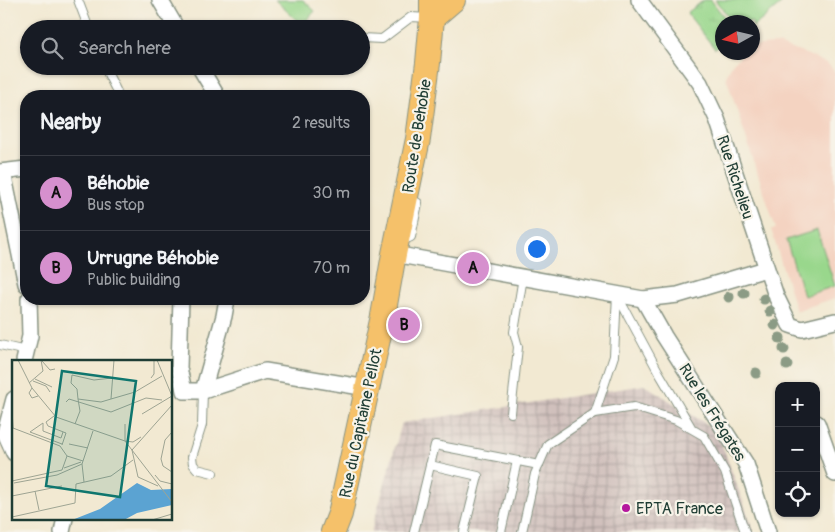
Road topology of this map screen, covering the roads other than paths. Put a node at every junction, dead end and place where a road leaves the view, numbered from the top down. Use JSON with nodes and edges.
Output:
{"nodes":[{"id":1,"x":78,"y":0,"type":"edge"},
{"id":2,"x":160,"y":0,"type":"edge"},
{"id":3,"x":453,"y":0,"type":"edge"},
{"id":4,"x":639,"y":0,"type":"edge"},
{"id":5,"x":432,"y":9,"type":"edge"},
{"id":6,"x":86,"y":20,"type":"edge"},
{"id":7,"x":172,"y":20,"type":"edge"},
{"id":8,"x":370,"y":38,"type":"edge"},
{"id":9,"x":108,"y":75,"type":"edge"},
{"id":10,"x":204,"y":75,"type":"edge"},
{"id":11,"x":116,"y":90,"type":"edge"},
{"id":12,"x":213,"y":90,"type":"edge"},
{"id":13,"x":20,"y":170,"type":"edge"},
{"id":14,"x":2,"y":172,"type":"edge"},
{"id":15,"x":395,"y":249,"type":"junction"},
{"id":16,"x":20,"y":256,"type":"edge"},
{"id":17,"x":766,"y":269,"type":"junction"},
{"id":18,"x":522,"y":276,"type":"junction"},
{"id":19,"x":616,"y":294,"type":"junction"},
{"id":20,"x":643,"y":300,"type":"junction"},
{"id":21,"x":29,"y":305,"type":"edge"},
{"id":22,"x":181,"y":305,"type":"edge"},
{"id":23,"x":225,"y":305,"type":"edge"},
{"id":24,"x":835,"y":322,"type":"edge"},
{"id":25,"x":0,"y":345,"type":"edge"},
{"id":26,"x":25,"y":356,"type":"edge"},
{"id":27,"x":367,"y":388,"type":"junction"},
{"id":28,"x":178,"y":391,"type":"edge"},
{"id":29,"x":203,"y":391,"type":"junction"},
{"id":30,"x":12,"y":407,"type":"edge"},
{"id":31,"x":511,"y":413,"type":"dead end"},
{"id":32,"x":595,"y":413,"type":"junction"},
{"id":33,"x":818,"y":427,"type":"edge"},
{"id":34,"x":692,"y":429,"type":"junction"},
{"id":35,"x":12,"y":449,"type":"edge"},
{"id":36,"x":517,"y":461,"type":"junction"},
{"id":37,"x":430,"y":465,"type":"junction"},
{"id":38,"x":539,"y":465,"type":"junction"},
{"id":39,"x":213,"y":473,"type":"dead end"},
{"id":40,"x":835,"y":474,"type":"edge"},
{"id":41,"x":332,"y":532,"type":"edge"},
{"id":42,"x":414,"y":532,"type":"edge"},
{"id":43,"x":464,"y":532,"type":"edge"},
{"id":44,"x":501,"y":532,"type":"edge"},
{"id":45,"x":522,"y":532,"type":"edge"},
{"id":46,"x":745,"y":532,"type":"edge"},
{"id":47,"x":768,"y":532,"type":"edge"}],
"edges":[{"from":1,"to":6,"type":"lane"},
{"from":2,"to":7,"type":"street"},
{"from":3,"to":5,"type":"main road"},
{"from":4,"to":17,"type":"street","name":"Rue Richelieu"},
{"from":5,"to":8,"type":"lane"},
{"from":5,"to":15,"type":"main road","name":"Route de Behobie"},
{"from":9,"to":11,"type":"lane"},
{"from":10,"to":12,"type":"street"},
{"from":13,"to":14,"type":"street"},
{"from":14,"to":16,"type":"street"},
{"from":15,"to":18,"type":"street"},
{"from":15,"to":27,"type":"main road","name":"Rue du Capitaine Pellot"},
{"from":17,"to":20,"type":"street"},
{"from":17,"to":24,"type":"street","name":"Rue Richelieu"},
{"from":18,"to":19,"type":"street"},
{"from":18,"to":31,"type":"lane"},
{"from":19,"to":20,"type":"street"},
{"from":19,"to":32,"type":"lane"},
{"from":19,"to":34,"type":"lane"},
{"from":20,"to":47,"type":"street","name":"Rue les Frégates"},
{"from":21,"to":26,"type":"street"},
{"from":22,"to":28,"type":"street"},
{"from":23,"to":29,"type":"street"},
{"from":25,"to":26,"type":"lane"},
{"from":27,"to":29,"type":"street"},
{"from":27,"to":41,"type":"main road","name":"Rue du Capitaine Pellot"},
{"from":28,"to":29,"type":"street"},
{"from":29,"to":39,"type":"lane"},
{"from":30,"to":35,"type":"street"},
{"from":32,"to":34,"type":"lane"},
{"from":32,"to":38,"type":"lane"},
{"from":33,"to":40,"type":"street"},
{"from":34,"to":46,"type":"lane"},
{"from":36,"to":37,"type":"lane"},
{"from":36,"to":38,"type":"lane"},
{"from":36,"to":44,"type":"lane"},
{"from":37,"to":42,"type":"lane"},
{"from":37,"to":43,"type":"lane"},
{"from":38,"to":45,"type":"lane"}]}
